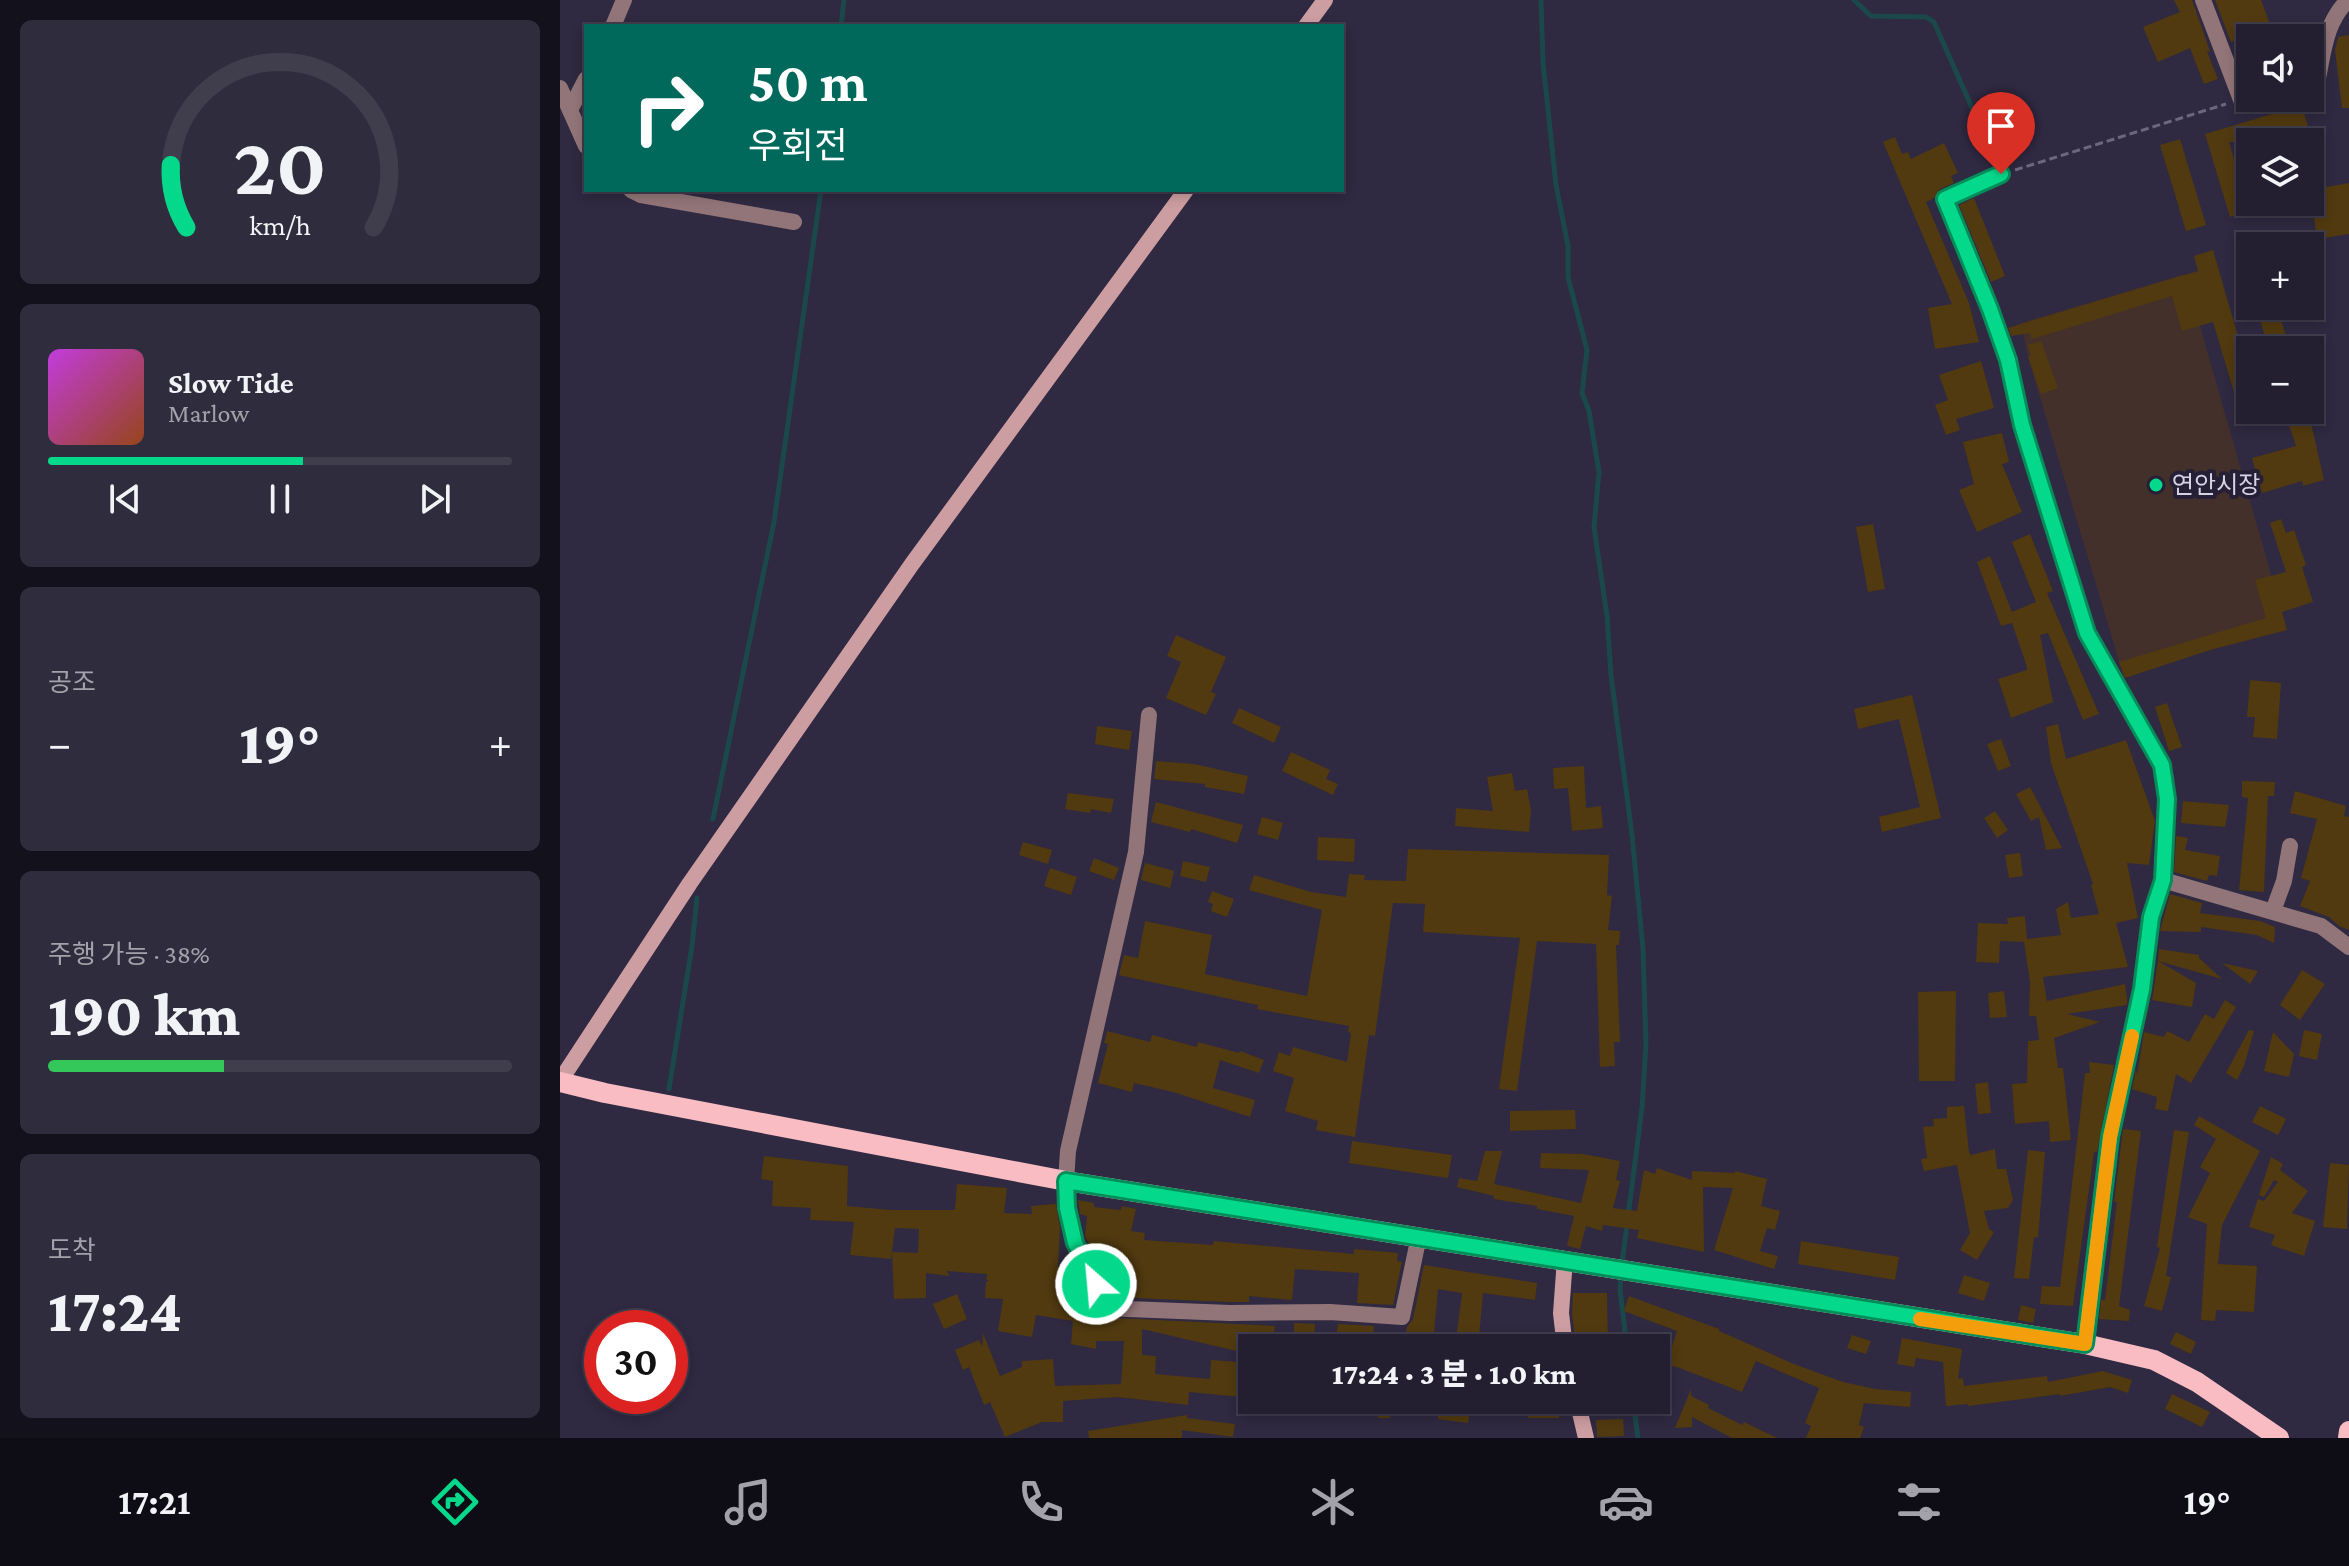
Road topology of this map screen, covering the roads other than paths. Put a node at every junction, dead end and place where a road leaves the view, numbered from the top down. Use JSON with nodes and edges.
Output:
{"nodes":[{"id":1,"x":624,"y":0,"type":"edge"},
{"id":2,"x":1325,"y":0,"type":"edge"},
{"id":3,"x":2203,"y":0,"type":"edge"},
{"id":4,"x":2348,"y":0,"type":"edge"},
{"id":5,"x":614,"y":24,"type":"edge"},
{"id":6,"x":1307,"y":24,"type":"edge"},
{"id":7,"x":2324,"y":45,"type":"edge"},
{"id":8,"x":2236,"y":73,"type":"edge"},
{"id":9,"x":584,"y":83,"type":"edge"},
{"id":10,"x":560,"y":88,"type":"edge"},
{"id":11,"x":570,"y":110,"type":"junction"},
{"id":12,"x":584,"y":142,"type":"edge"},
{"id":13,"x":2001,"y":174,"type":"road end"},
{"id":14,"x":635,"y":192,"type":"edge"},
{"id":15,"x":1185,"y":192,"type":"edge"},
{"id":16,"x":794,"y":222,"type":"dead end"},
{"id":17,"x":1149,"y":715,"type":"dead end"},
{"id":18,"x":2290,"y":846,"type":"dead end"},
{"id":19,"x":2163,"y":880,"type":"junction"},
{"id":20,"x":2273,"y":911,"type":"junction"},
{"id":21,"x":2349,"y":947,"type":"edge"},
{"id":22,"x":560,"y":1082,"type":"edge"},
{"id":23,"x":1066,"y":1181,"type":"junction"},
{"id":24,"x":1419,"y":1236,"type":"junction"},
{"id":25,"x":1565,"y":1259,"type":"junction"},
{"id":26,"x":1563,"y":1334,"type":"edge"},
{"id":27,"x":2085,"y":1344,"type":"junction"},
{"id":28,"x":1580,"y":1414,"type":"edge"},
{"id":29,"x":2349,"y":1431,"type":"edge"},
{"id":30,"x":1586,"y":1438,"type":"edge"},
{"id":31,"x":2279,"y":1438,"type":"edge"},
{"id":32,"x":2348,"y":1438,"type":"edge"}],
"edges":[{"from":1,"to":5,"type":"street"},
{"from":2,"to":6,"type":"main road"},
{"from":3,"to":8,"type":"street"},
{"from":4,"to":7,"type":"street"},
{"from":9,"to":11,"type":"street"},
{"from":10,"to":11,"type":"street"},
{"from":11,"to":12,"type":"street"},
{"from":13,"to":19,"type":"street"},
{"from":14,"to":16,"type":"street"},
{"from":15,"to":22,"type":"main road"},
{"from":17,"to":23,"type":"street"},
{"from":18,"to":20,"type":"street"},
{"from":19,"to":20,"type":"street"},
{"from":19,"to":27,"type":"street"},
{"from":20,"to":21,"type":"street"},
{"from":22,"to":23,"type":"main road"},
{"from":23,"to":24,"type":"main road"},
{"from":23,"to":24,"type":"street"},
{"from":24,"to":25,"type":"main road"},
{"from":25,"to":26,"type":"main road"},
{"from":25,"to":27,"type":"main road"},
{"from":27,"to":31,"type":"main road"},
{"from":28,"to":30,"type":"main road"},
{"from":29,"to":32,"type":"main road"}]}
